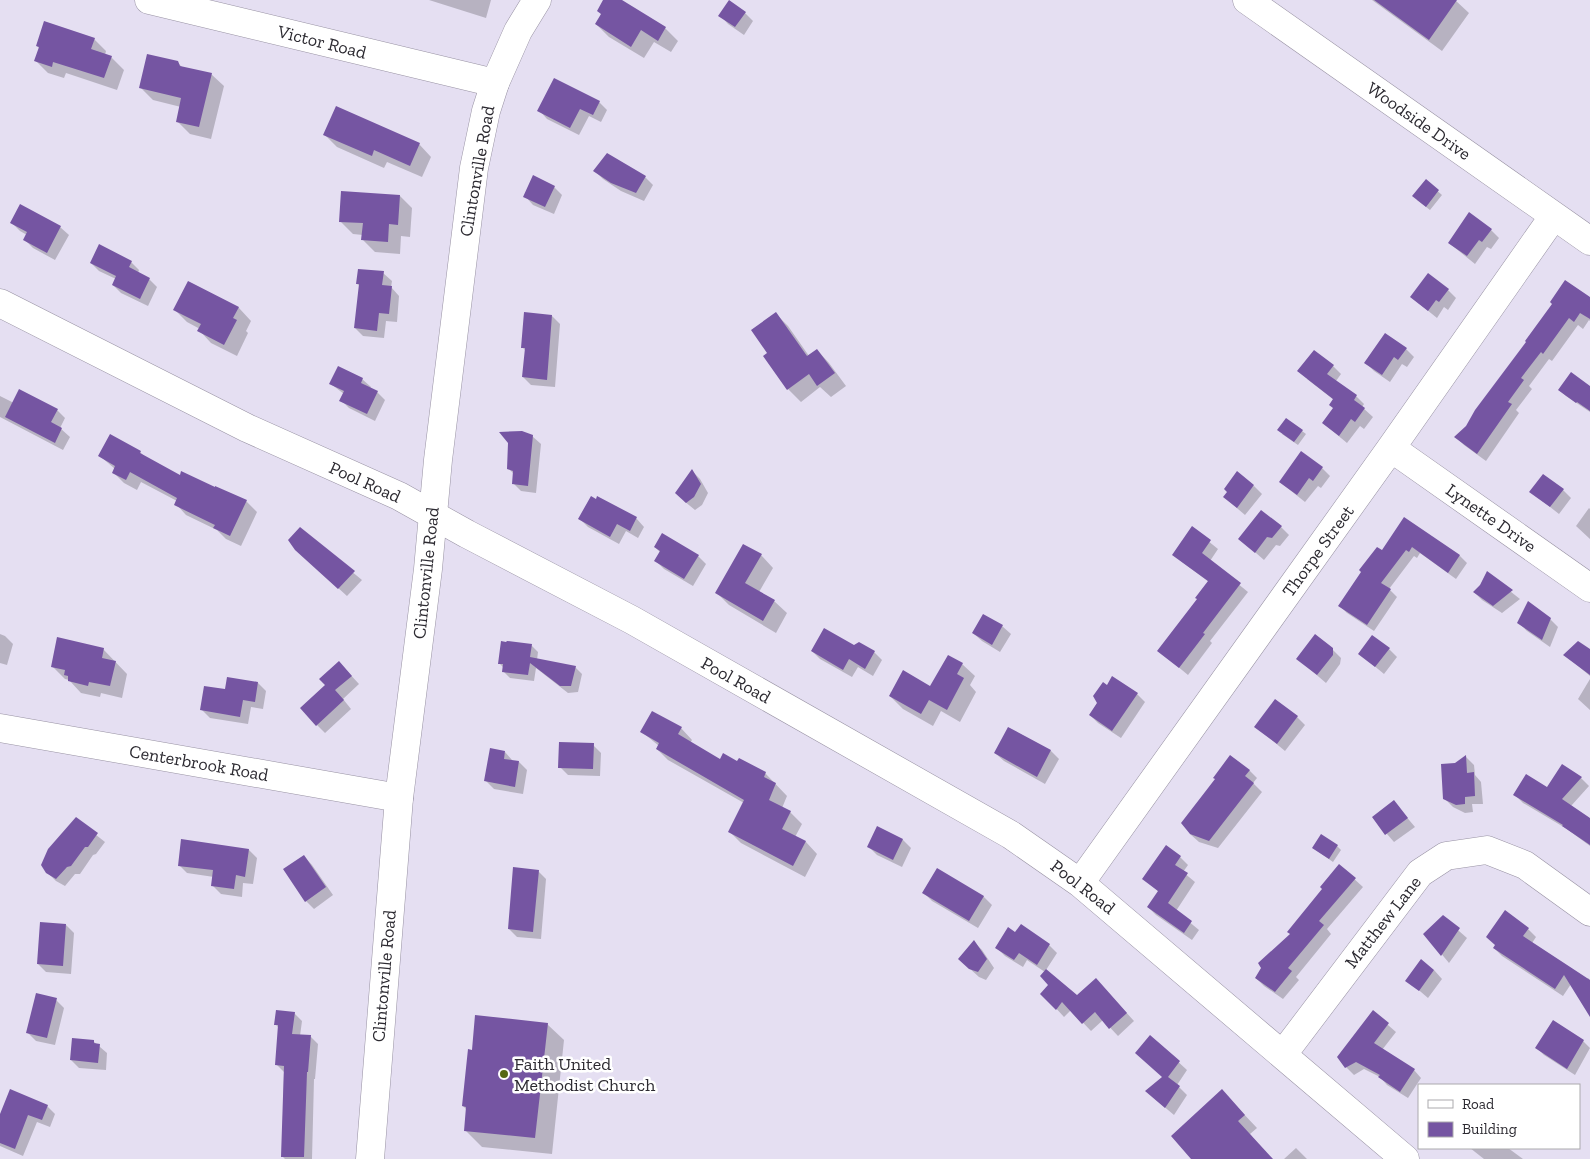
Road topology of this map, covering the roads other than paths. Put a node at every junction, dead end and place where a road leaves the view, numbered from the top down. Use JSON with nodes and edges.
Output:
{"nodes":[{"id":1,"x":150,"y":0,"type":"edge"},
{"id":2,"x":537,"y":0,"type":"edge"},
{"id":3,"x":1247,"y":0,"type":"edge"},
{"id":4,"x":495,"y":83,"type":"junction"},
{"id":5,"x":1553,"y":217,"type":"junction"},
{"id":6,"x":1590,"y":241,"type":"edge"},
{"id":7,"x":0,"y":303,"type":"edge"},
{"id":8,"x":1392,"y":448,"type":"junction"},
{"id":9,"x":433,"y":515,"type":"junction"},
{"id":10,"x":1590,"y":588,"type":"edge"},
{"id":11,"x":0,"y":728,"type":"edge"},
{"id":12,"x":399,"y":798,"type":"junction"},
{"id":13,"x":1080,"y":883,"type":"junction"},
{"id":14,"x":1590,"y":912,"type":"edge"},
{"id":15,"x":1283,"y":1054,"type":"junction"},
{"id":16,"x":370,"y":1159,"type":"edge"},
{"id":17,"x":1405,"y":1159,"type":"edge"}],
"edges":[{"from":1,"to":4,"type":"street","name":"Victor Road"},
{"from":2,"to":4,"type":"street","name":"Clintonville Road"},
{"from":3,"to":5,"type":"street","name":"Woodside Drive"},
{"from":4,"to":9,"type":"street","name":"Clintonville Road"},
{"from":5,"to":6,"type":"street","name":"Woodside Drive"},
{"from":5,"to":8,"type":"street","name":"Thorpe Street"},
{"from":7,"to":9,"type":"street","name":"Pool Road"},
{"from":8,"to":10,"type":"street","name":"Lynette Drive"},
{"from":8,"to":13,"type":"street","name":"Thorpe Street"},
{"from":9,"to":12,"type":"street","name":"Clintonville Road"},
{"from":9,"to":13,"type":"street","name":"Pool Road"},
{"from":11,"to":12,"type":"street","name":"Centerbrook Road"},
{"from":12,"to":16,"type":"street","name":"Clintonville Road"},
{"from":13,"to":15,"type":"street","name":"Pool Road"},
{"from":14,"to":15,"type":"street","name":"Matthew Lane"},
{"from":15,"to":17,"type":"street","name":"Pool Road"}]}
